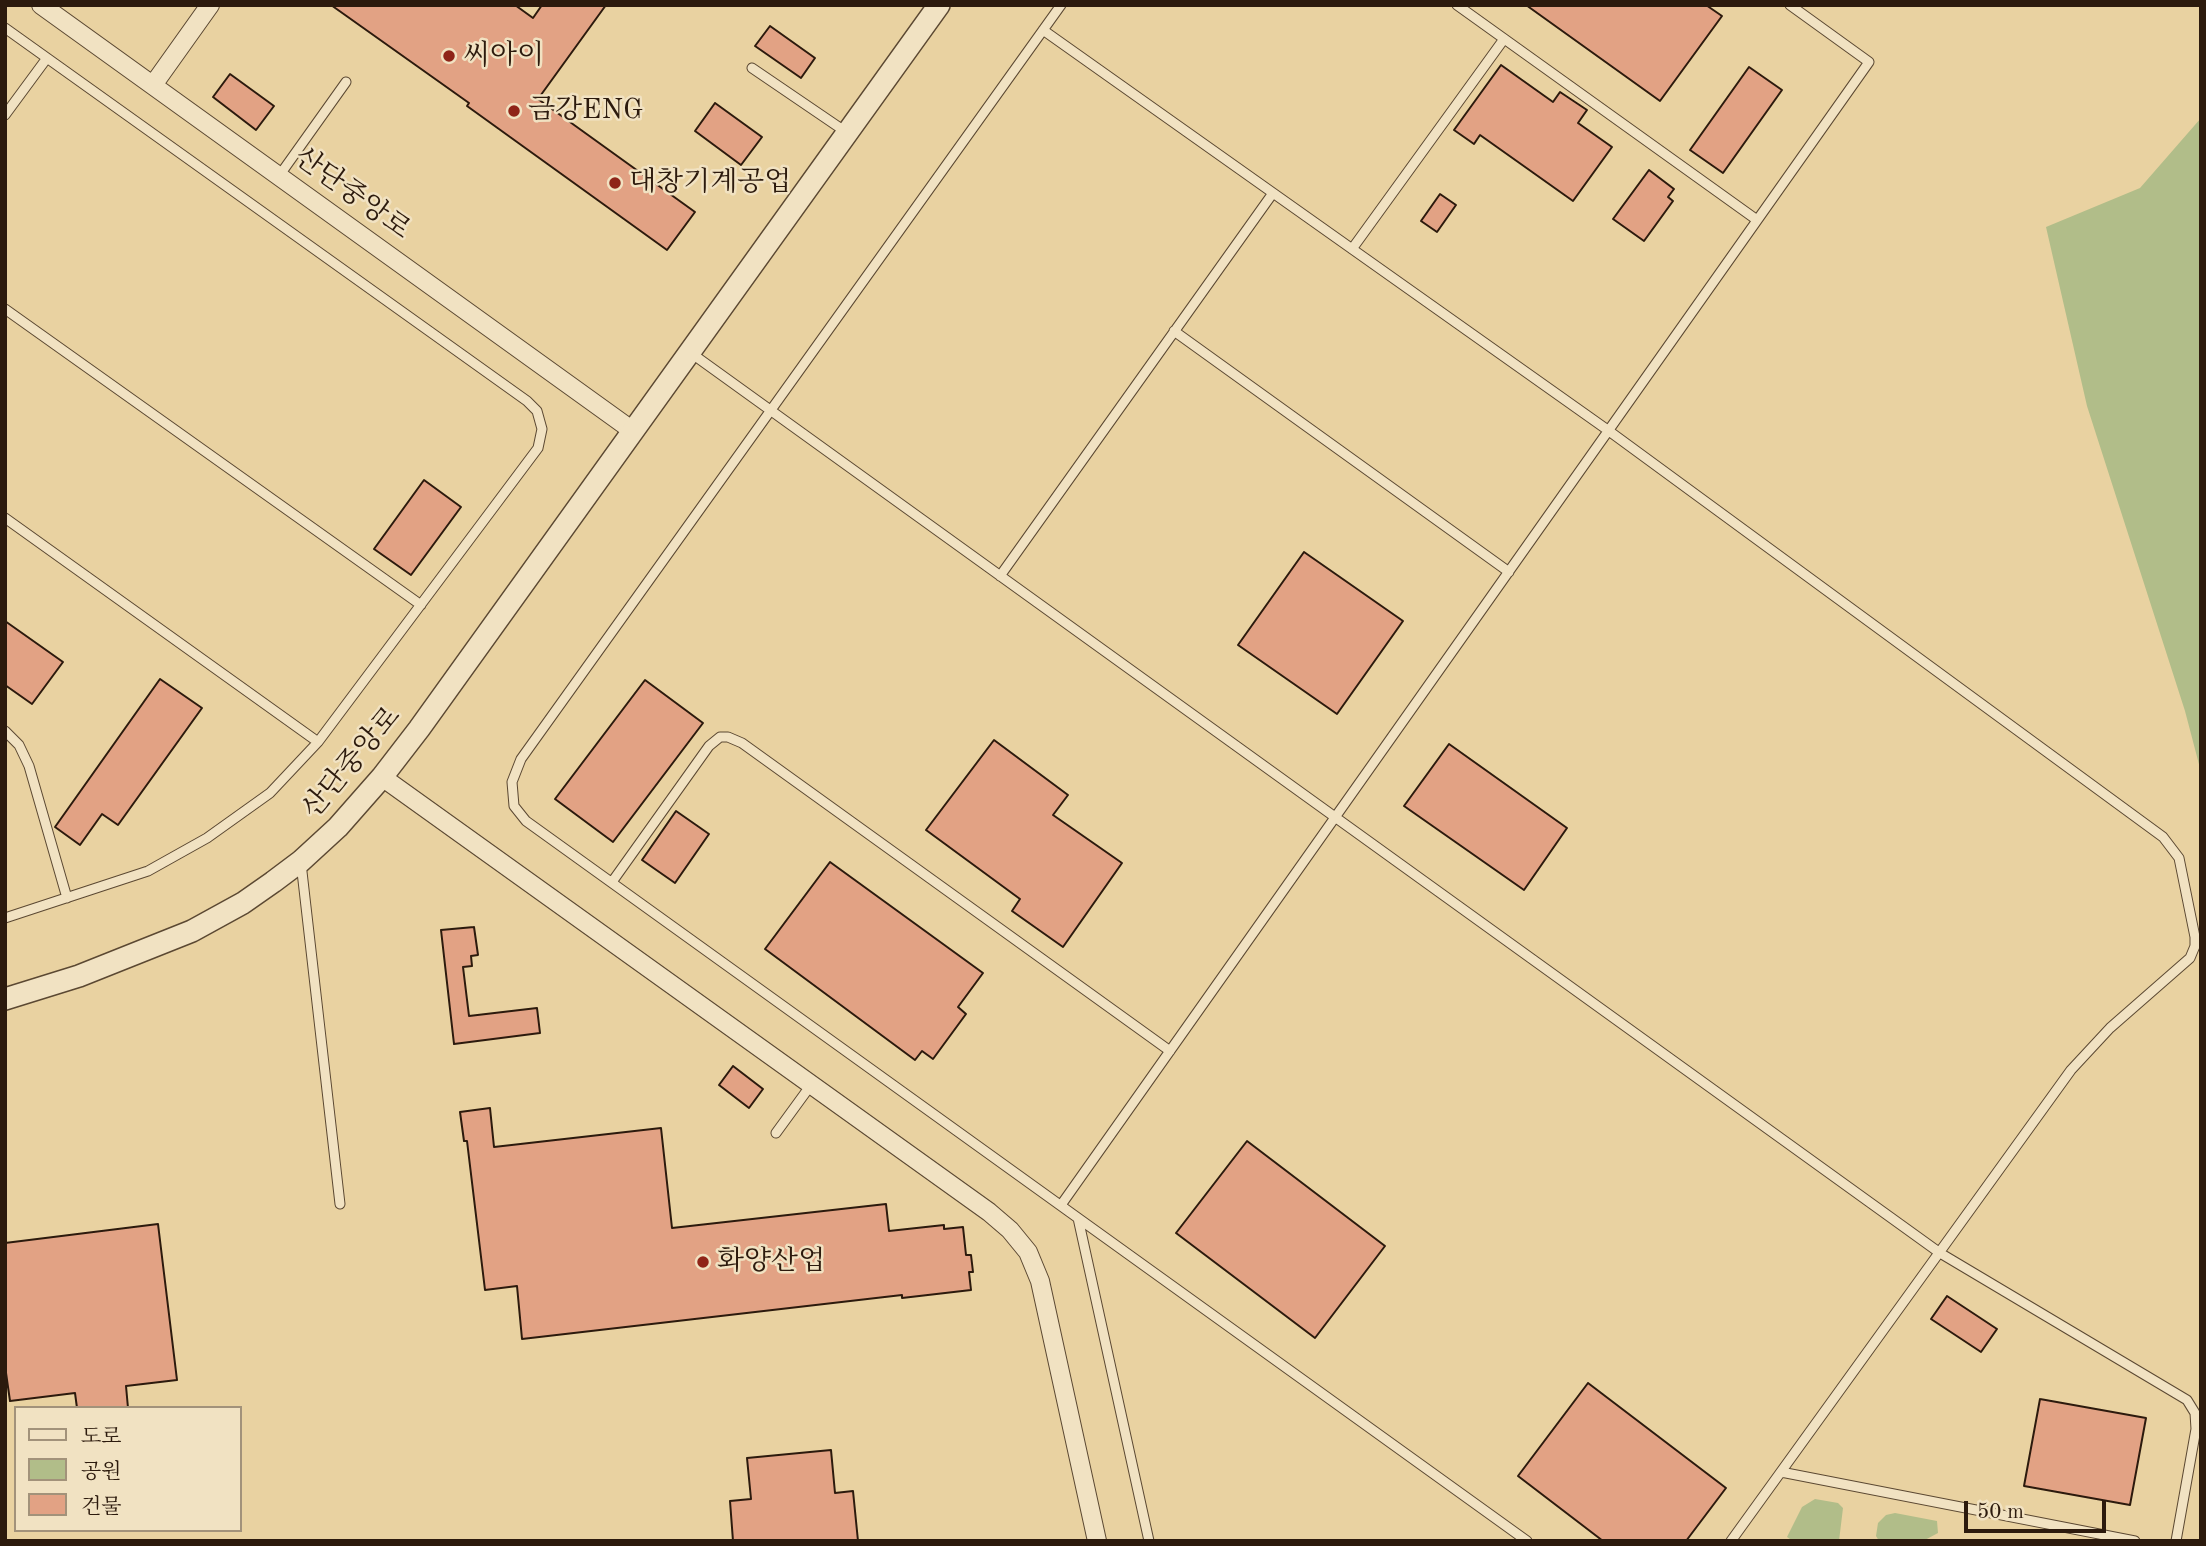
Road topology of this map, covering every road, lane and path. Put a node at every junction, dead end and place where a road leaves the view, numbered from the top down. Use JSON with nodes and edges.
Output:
{"nodes":[{"id":1,"x":41,"y":5,"type":"edge"},
{"id":2,"x":210,"y":5,"type":"edge"},
{"id":3,"x":939,"y":5,"type":"edge"},
{"id":4,"x":1061,"y":5,"type":"edge"},
{"id":5,"x":1457,"y":5,"type":"edge"},
{"id":6,"x":1790,"y":5,"type":"edge"},
{"id":7,"x":5,"y":29,"type":"edge"},
{"id":8,"x":1043,"y":30,"type":"junction"},
{"id":9,"x":1504,"y":39,"type":"junction"},
{"id":10,"x":47,"y":58,"type":"junction"},
{"id":11,"x":752,"y":68,"type":"dead end"},
{"id":12,"x":346,"y":82,"type":"dead end"},
{"id":13,"x":153,"y":85,"type":"junction"},
{"id":14,"x":5,"y":115,"type":"edge"},
{"id":15,"x":848,"y":132,"type":"junction"},
{"id":16,"x":279,"y":176,"type":"junction"},
{"id":17,"x":1273,"y":193,"type":"junction"},
{"id":18,"x":1757,"y":220,"type":"junction"},
{"id":19,"x":1352,"y":249,"type":"junction"},
{"id":20,"x":5,"y":309,"type":"edge"},
{"id":21,"x":1174,"y":331,"type":"junction"},
{"id":22,"x":689,"y":353,"type":"junction"},
{"id":23,"x":770,"y":411,"type":"junction"},
{"id":24,"x":1609,"y":430,"type":"junction"},
{"id":25,"x":634,"y":431,"type":"junction"},
{"id":26,"x":5,"y":518,"type":"edge"},
{"id":27,"x":1509,"y":572,"type":"junction"},
{"id":28,"x":1000,"y":576,"type":"junction"},
{"id":29,"x":421,"y":605,"type":"junction"},
{"id":30,"x":5,"y":732,"type":"edge"},
{"id":31,"x":317,"y":742,"type":"junction"},
{"id":32,"x":382,"y":777,"type":"junction"},
{"id":33,"x":1335,"y":818,"type":"junction"},
{"id":34,"x":301,"y":861,"type":"junction"},
{"id":35,"x":612,"y":882,"type":"junction"},
{"id":36,"x":67,"y":898,"type":"junction"},
{"id":37,"x":5,"y":918,"type":"edge"},
{"id":38,"x":5,"y":999,"type":"edge"},
{"id":39,"x":1170,"y":1051,"type":"junction"},
{"id":40,"x":811,"y":1085,"type":"junction"},
{"id":41,"x":776,"y":1133,"type":"dead end"},
{"id":42,"x":341,"y":1204,"type":"dead end"},
{"id":43,"x":1061,"y":1205,"type":"junction"},
{"id":44,"x":1079,"y":1218,"type":"junction"},
{"id":45,"x":1940,"y":1253,"type":"junction"},
{"id":46,"x":1781,"y":1472,"type":"junction"},
{"id":47,"x":1097,"y":1541,"type":"edge"},
{"id":48,"x":1149,"y":1541,"type":"edge"},
{"id":49,"x":1527,"y":1541,"type":"edge"},
{"id":50,"x":1731,"y":1541,"type":"edge"},
{"id":51,"x":2135,"y":1541,"type":"edge"},
{"id":52,"x":2176,"y":1541,"type":"edge"}],
"edges":[{"from":1,"to":13,"type":"street","name":"산단중앙로"},
{"from":2,"to":13,"type":"street"},
{"from":3,"to":15,"type":"street","name":"산단중앙로"},
{"from":4,"to":8,"type":"lane"},
{"from":5,"to":9,"type":"lane"},
{"from":6,"to":18,"type":"lane"},
{"from":7,"to":10,"type":"lane"},
{"from":8,"to":17,"type":"lane"},
{"from":8,"to":23,"type":"lane"},
{"from":9,"to":18,"type":"lane"},
{"from":9,"to":19,"type":"lane"},
{"from":10,"to":14,"type":"lane"},
{"from":10,"to":29,"type":"lane"},
{"from":11,"to":15,"type":"lane"},
{"from":12,"to":16,"type":"lane"},
{"from":13,"to":16,"type":"street","name":"산단중앙로"},
{"from":15,"to":22,"type":"street","name":"산단중앙로"},
{"from":16,"to":25,"type":"street","name":"산단중앙로"},
{"from":17,"to":19,"type":"lane"},
{"from":17,"to":21,"type":"lane"},
{"from":18,"to":24,"type":"lane"},
{"from":19,"to":24,"type":"lane"},
{"from":20,"to":29,"type":"lane"},
{"from":21,"to":27,"type":"lane"},
{"from":21,"to":28,"type":"lane"},
{"from":22,"to":23,"type":"lane"},
{"from":22,"to":25,"type":"street","name":"산단중앙로"},
{"from":23,"to":28,"type":"lane"},
{"from":23,"to":35,"type":"lane"},
{"from":24,"to":27,"type":"lane"},
{"from":24,"to":45,"type":"lane"},
{"from":25,"to":32,"type":"street","name":"산단중앙로"},
{"from":26,"to":31,"type":"lane"},
{"from":27,"to":33,"type":"lane"},
{"from":28,"to":33,"type":"lane"},
{"from":29,"to":31,"type":"lane"},
{"from":30,"to":36,"type":"lane"},
{"from":31,"to":36,"type":"lane"},
{"from":32,"to":34,"type":"street","name":"산단중앙로"},
{"from":32,"to":40,"type":"street"},
{"from":33,"to":39,"type":"lane"},
{"from":33,"to":45,"type":"lane"},
{"from":34,"to":38,"type":"street","name":"산단중앙로"},
{"from":34,"to":42,"type":"lane"},
{"from":35,"to":39,"type":"lane"},
{"from":35,"to":43,"type":"lane"},
{"from":36,"to":37,"type":"lane"},
{"from":39,"to":43,"type":"lane"},
{"from":40,"to":41,"type":"lane"},
{"from":40,"to":47,"type":"street"},
{"from":43,"to":44,"type":"lane"},
{"from":44,"to":48,"type":"lane"},
{"from":44,"to":49,"type":"lane"},
{"from":45,"to":46,"type":"lane"},
{"from":45,"to":52,"type":"lane"},
{"from":46,"to":50,"type":"lane"},
{"from":46,"to":51,"type":"lane"}]}
